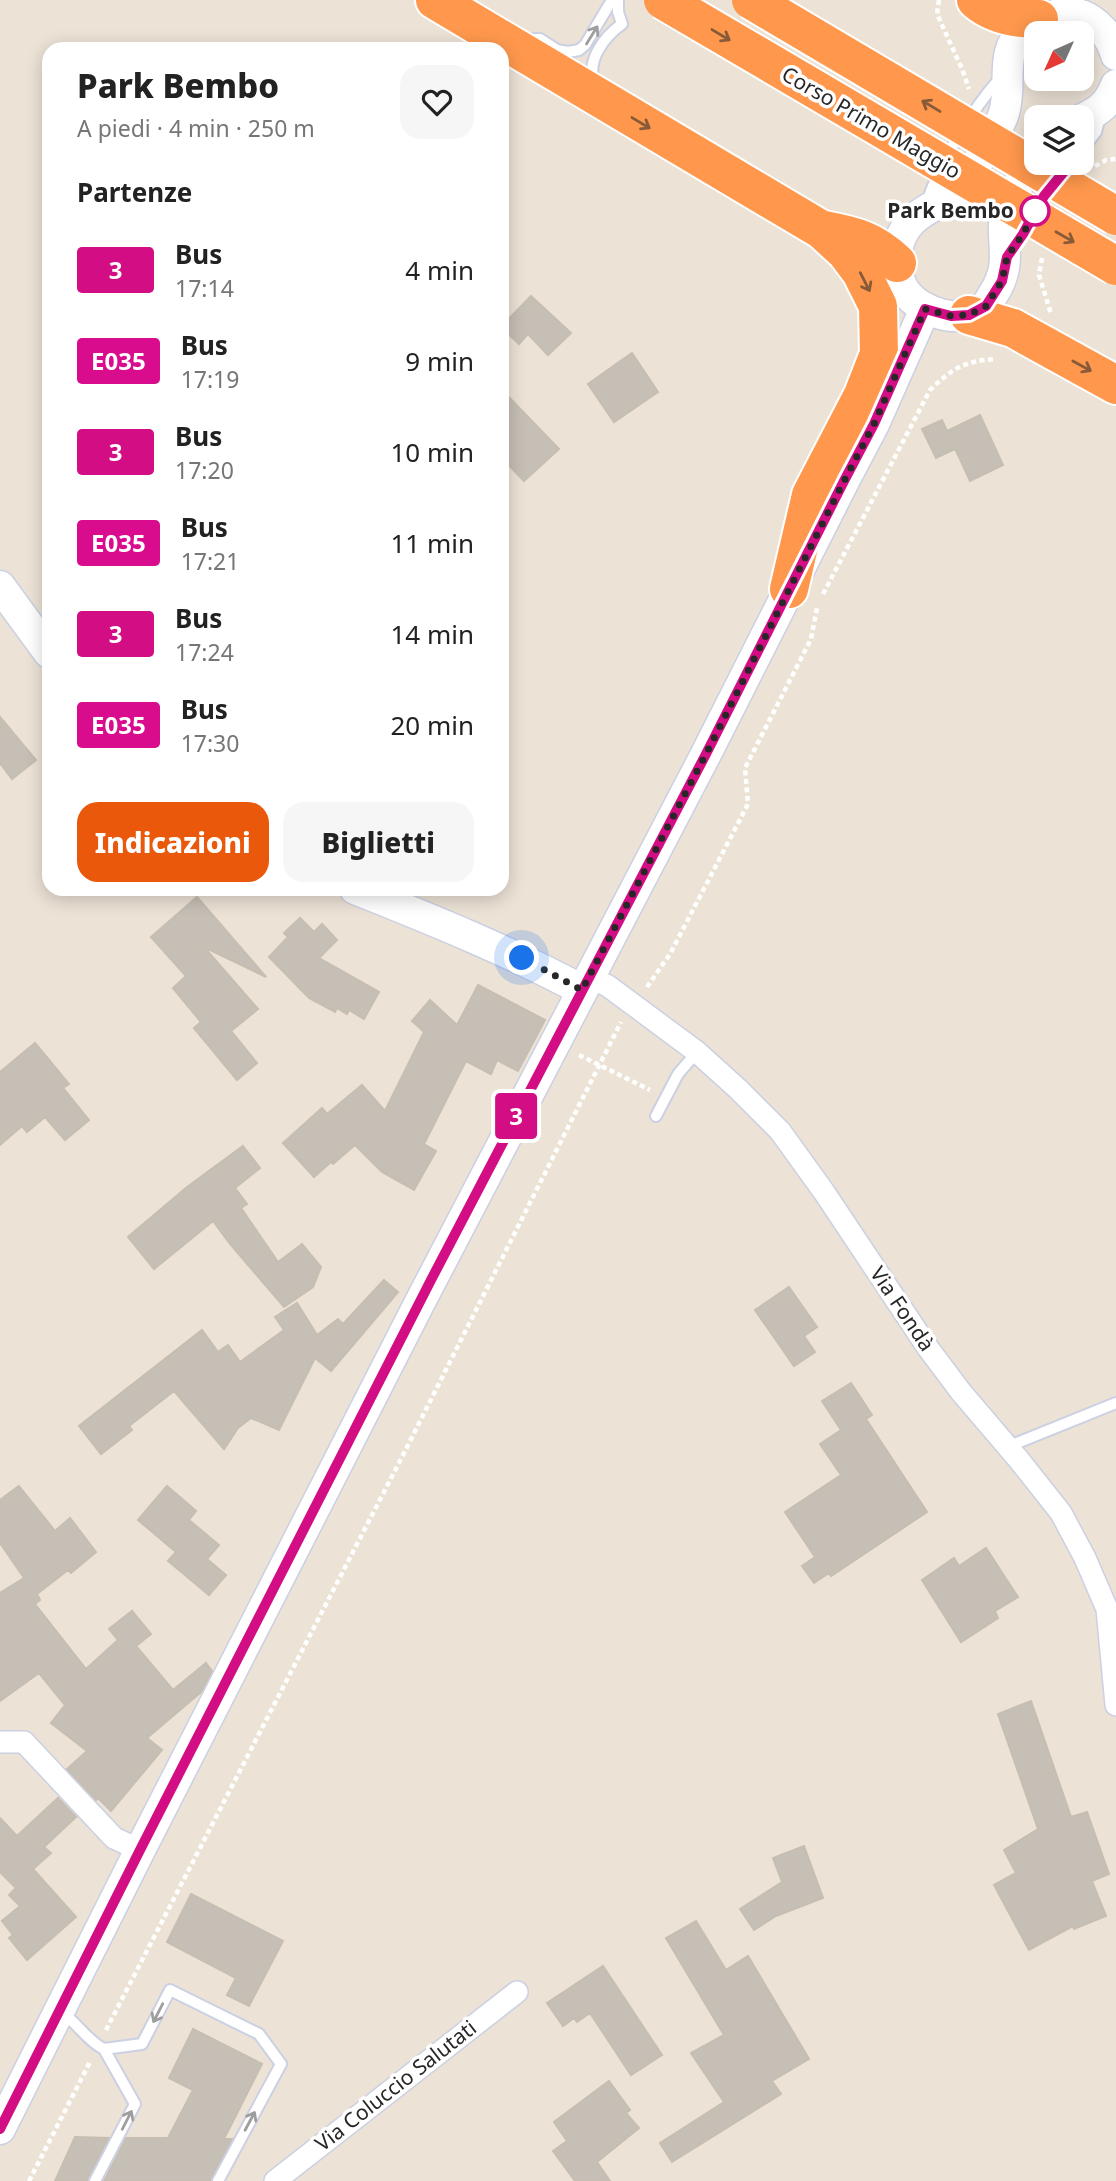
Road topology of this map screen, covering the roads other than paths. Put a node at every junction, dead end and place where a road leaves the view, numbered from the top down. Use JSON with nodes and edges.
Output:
{"nodes":[{"id":1,"x":435,"y":0,"type":"edge"},
{"id":2,"x":612,"y":0,"type":"edge"},
{"id":3,"x":618,"y":0,"type":"edge"},
{"id":4,"x":663,"y":0,"type":"edge"},
{"id":5,"x":751,"y":0,"type":"edge"},
{"id":6,"x":976,"y":0,"type":"edge"},
{"id":7,"x":1090,"y":8,"type":"edge"},
{"id":8,"x":1039,"y":19,"type":"junction"},
{"id":9,"x":506,"y":42,"type":"edge"},
{"id":10,"x":509,"y":43,"type":"edge"},
{"id":11,"x":515,"y":47,"type":"junction"},
{"id":12,"x":1116,"y":55,"type":"edge"},
{"id":13,"x":603,"y":100,"type":"junction"},
{"id":14,"x":1100,"y":104,"type":"edge"},
{"id":15,"x":1094,"y":135,"type":"edge"},
{"id":16,"x":1025,"y":175,"type":"edge"},
{"id":17,"x":1061,"y":175,"type":"edge"},
{"id":18,"x":1116,"y":216,"type":"edge"},
{"id":19,"x":822,"y":230,"type":"junction"},
{"id":20,"x":1007,"y":257,"type":"junction"},
{"id":21,"x":897,"y":262,"type":"junction"},
{"id":22,"x":1116,"y":266,"type":"edge"},
{"id":23,"x":925,"y":309,"type":"junction"},
{"id":24,"x":969,"y":315,"type":"junction"},
{"id":25,"x":1116,"y":385,"type":"edge"},
{"id":26,"x":0,"y":586,"type":"edge"},
{"id":27,"x":789,"y":589,"type":"junction"},
{"id":28,"x":42,"y":643,"type":"edge"},
{"id":29,"x":373,"y":896,"type":"edge"},
{"id":30,"x":586,"y":983,"type":"junction"},
{"id":31,"x":697,"y":1052,"type":"junction"},
{"id":32,"x":656,"y":1116,"type":"dead end"},
{"id":33,"x":1116,"y":1403,"type":"edge"},
{"id":34,"x":1007,"y":1447,"type":"junction"},
{"id":35,"x":1116,"y":1705,"type":"edge"},
{"id":36,"x":0,"y":1742,"type":"edge"},
{"id":37,"x":140,"y":1850,"type":"junction"},
{"id":38,"x":517,"y":1992,"type":"dead end"},
{"id":39,"x":60,"y":2011,"type":"junction"},
{"id":40,"x":101,"y":2047,"type":"junction"},
{"id":41,"x":0,"y":2129,"type":"edge"},
{"id":42,"x":96,"y":2181,"type":"edge"},
{"id":43,"x":218,"y":2181,"type":"edge"},
{"id":44,"x":275,"y":2181,"type":"edge"}],
"edges":[{"from":1,"to":9,"type":"highway"},
{"from":11,"to":2,"type":"lane","one_way":true},
{"from":3,"to":13,"type":"lane"},
{"from":4,"to":22,"type":"highway","name":"Corso Primo Maggio","one_way":true,"bridge":true},
{"from":18,"to":5,"type":"highway","name":"Corso Primo Maggio","one_way":true,"bridge":true},
{"from":6,"to":8,"type":"highway"},
{"from":7,"to":8,"type":"main road"},
{"from":7,"to":12,"type":"main road"},
{"from":8,"to":21,"type":"main road"},
{"from":10,"to":11,"type":"highway"},
{"from":11,"to":13,"type":"highway"},
{"from":13,"to":19,"type":"highway","one_way":true},
{"from":14,"to":15,"type":"lane"},
{"from":16,"to":20,"type":"main road"},
{"from":17,"to":20,"type":"lane"},
{"from":19,"to":21,"type":"highway"},
{"from":19,"to":27,"type":"highway","one_way":true},
{"from":20,"to":24,"type":"main road"},
{"from":21,"to":23,"type":"main road"},
{"from":23,"to":24,"type":"main road"},
{"from":23,"to":27,"type":"main road"},
{"from":24,"to":25,"type":"highway","one_way":true},
{"from":26,"to":28,"type":"main road"},
{"from":27,"to":30,"type":"main road"},
{"from":29,"to":30,"type":"main road"},
{"from":30,"to":31,"type":"street","name":"Via Fondà"},
{"from":30,"to":37,"type":"main road"},
{"from":31,"to":32,"type":"lane"},
{"from":31,"to":34,"type":"street","name":"Via Fondà"},
{"from":33,"to":34,"type":"lane"},
{"from":34,"to":35,"type":"street","name":"Via Fondà"},
{"from":36,"to":37,"type":"street"},
{"from":37,"to":39,"type":"main road"},
{"from":38,"to":44,"type":"street","name":"Via Coluccio Salutati"},
{"from":39,"to":40,"type":"lane"},
{"from":39,"to":41,"type":"main road"},
{"from":42,"to":40,"type":"lane","one_way":true},
{"from":43,"to":40,"type":"lane","one_way":true}]}
